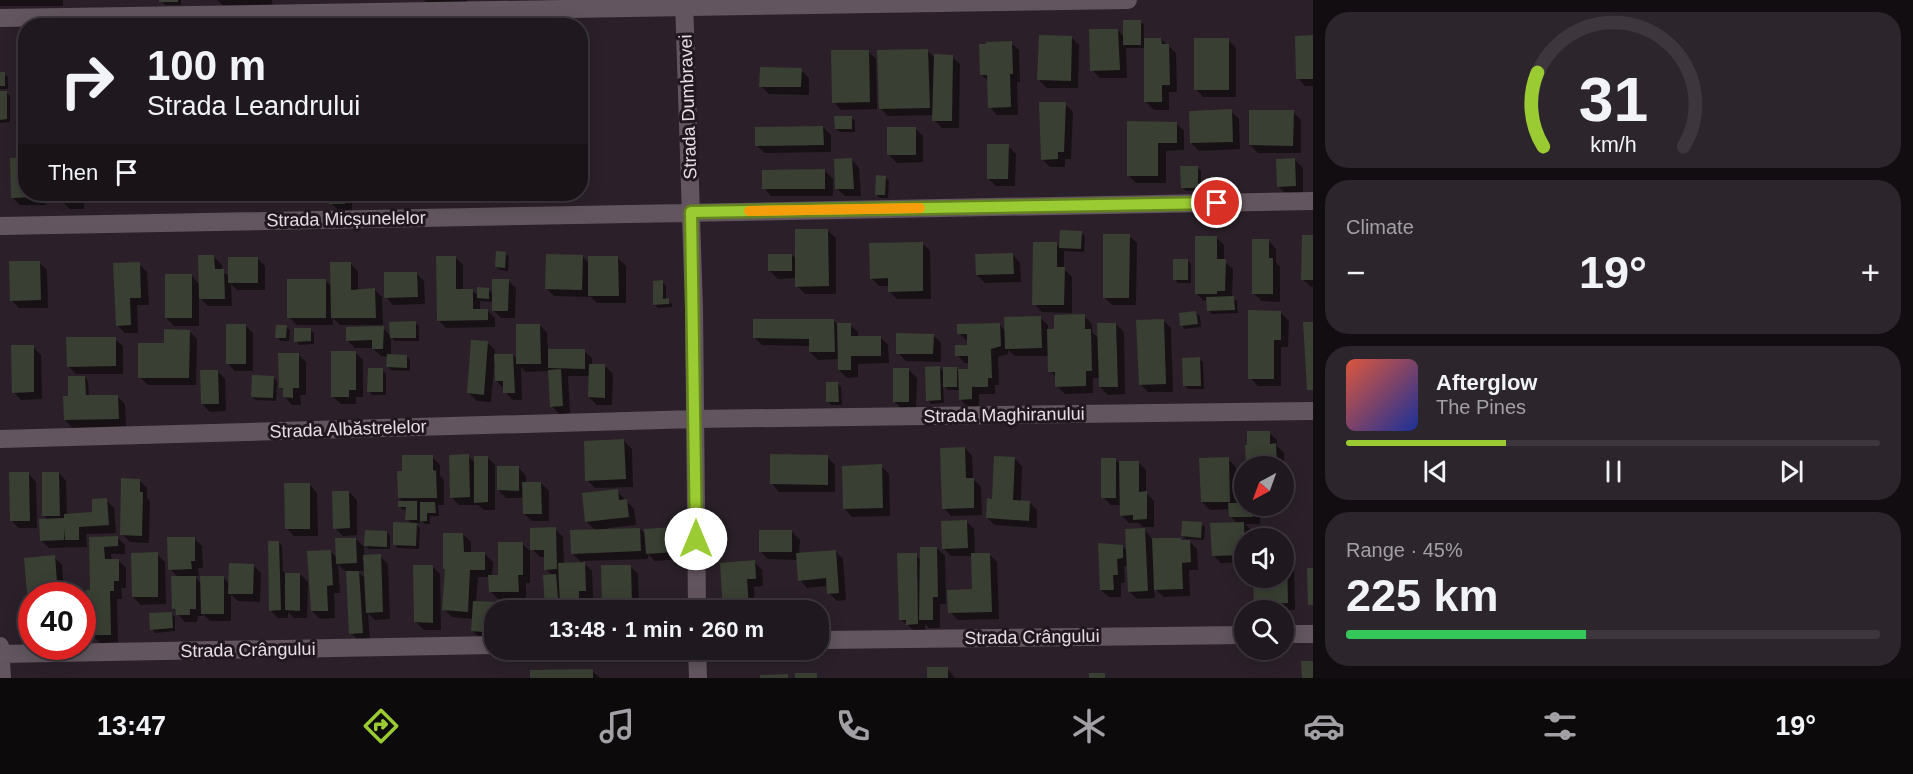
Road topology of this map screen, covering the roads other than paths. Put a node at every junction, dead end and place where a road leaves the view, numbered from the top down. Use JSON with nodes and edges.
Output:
{"nodes":[{"id":1,"x":1128,"y":0,"type":"edge"},
{"id":2,"x":684,"y":4,"type":"edge"},
{"id":3,"x":0,"y":18,"type":"edge"},
{"id":4,"x":1313,"y":201,"type":"edge"},
{"id":5,"x":691,"y":212,"type":"junction"},
{"id":6,"x":0,"y":226,"type":"edge"},
{"id":7,"x":1313,"y":411,"type":"edge"},
{"id":8,"x":695,"y":419,"type":"junction"},
{"id":9,"x":0,"y":439,"type":"edge"},
{"id":10,"x":697,"y":600,"type":"edge"},
{"id":11,"x":1234,"y":634,"type":"edge"},
{"id":12,"x":1294,"y":634,"type":"edge"},
{"id":13,"x":1313,"y":634,"type":"edge"},
{"id":14,"x":829,"y":640,"type":"edge"},
{"id":15,"x":484,"y":645,"type":"edge"},
{"id":16,"x":0,"y":646,"type":"edge"},
{"id":17,"x":1,"y":654,"type":"edge"},
{"id":18,"x":697,"y":660,"type":"edge"},
{"id":19,"x":2,"y":678,"type":"edge"},
{"id":20,"x":698,"y":678,"type":"edge"}],
"edges":[{"from":1,"to":2,"type":"street"},
{"from":2,"to":3,"type":"street"},
{"from":2,"to":5,"type":"street","name":"Strada Dumbravei"},
{"from":4,"to":5,"type":"street","name":"Strada Micșunelelor"},
{"from":5,"to":6,"type":"street","name":"Strada Micșunelelor"},
{"from":5,"to":8,"type":"street","name":"Strada Dumbravei"},
{"from":7,"to":8,"type":"street","name":"Strada Maghiranului"},
{"from":8,"to":9,"type":"street","name":"Strada Albăstrelelor"},
{"from":8,"to":10,"type":"street","name":"Strada Dumbravei"},
{"from":11,"to":14,"type":"street","name":"Strada Crângului"},
{"from":12,"to":13,"type":"street"},
{"from":15,"to":17,"type":"street","name":"Strada Crângului"},
{"from":16,"to":17,"type":"street"},
{"from":17,"to":19,"type":"street"},
{"from":18,"to":20,"type":"street"}]}
